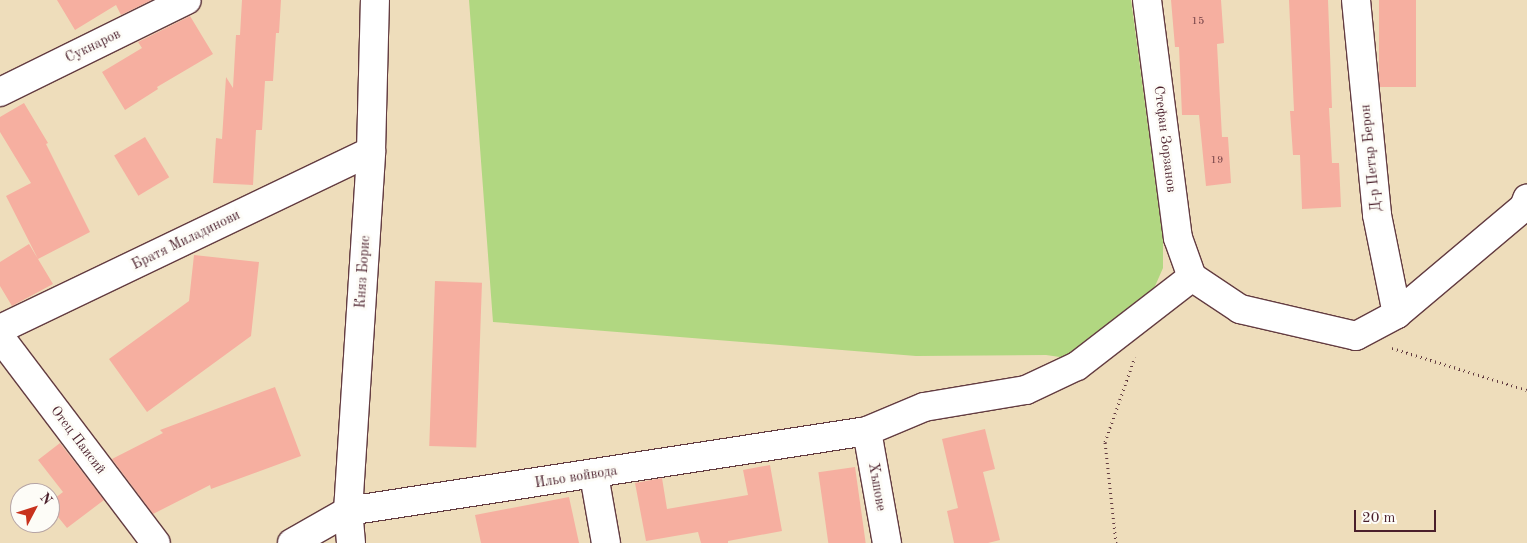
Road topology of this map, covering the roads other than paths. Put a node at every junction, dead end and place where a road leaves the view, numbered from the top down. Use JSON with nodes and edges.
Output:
{"nodes":[{"id":1,"x":187,"y":0,"type":"edge"},
{"id":2,"x":375,"y":0,"type":"edge"},
{"id":3,"x":1147,"y":0,"type":"edge"},
{"id":4,"x":1356,"y":0,"type":"edge"},
{"id":5,"x":0,"y":92,"type":"edge"},
{"id":6,"x":371,"y":151,"type":"junction"},
{"id":7,"x":1527,"y":199,"type":"edge"},
{"id":8,"x":1192,"y":277,"type":"junction"},
{"id":9,"x":1396,"y":314,"type":"junction"},
{"id":10,"x":0,"y":329,"type":"edge"},
{"id":11,"x":0,"y":337,"type":"edge"},
{"id":12,"x":866,"y":432,"type":"junction"},
{"id":13,"x":594,"y":475,"type":"junction"},
{"id":14,"x":348,"y":512,"type":"junction"},
{"id":15,"x":156,"y":543,"type":"edge"},
{"id":16,"x":292,"y":543,"type":"edge"},
{"id":17,"x":351,"y":543,"type":"edge"},
{"id":18,"x":606,"y":543,"type":"edge"},
{"id":19,"x":887,"y":543,"type":"edge"}],
"edges":[{"from":1,"to":5,"type":"street","name":"Сукнаров"},
{"from":2,"to":6,"type":"street","name":"Княз Борис"},
{"from":3,"to":8,"type":"street","name":"Стефан Зорзанов"},
{"from":4,"to":9,"type":"street","name":"Д-р Петър Берон"},
{"from":6,"to":10,"type":"street","name":"Братя Миладинови"},
{"from":6,"to":14,"type":"street","name":"Княз Борис"},
{"from":7,"to":9,"type":"street"},
{"from":8,"to":9,"type":"street"},
{"from":8,"to":12,"type":"street","name":"Ильо войвода"},
{"from":11,"to":15,"type":"street","name":"Отец Паисий"},
{"from":12,"to":13,"type":"street","name":"Ильо войвода"},
{"from":12,"to":19,"type":"street","name":"Хъшове"},
{"from":13,"to":14,"type":"street","name":"Ильо войвода"},
{"from":13,"to":18,"type":"street"},
{"from":14,"to":16,"type":"street","name":"Ильо войвода"},
{"from":14,"to":17,"type":"street","name":"Княз Борис"}]}
